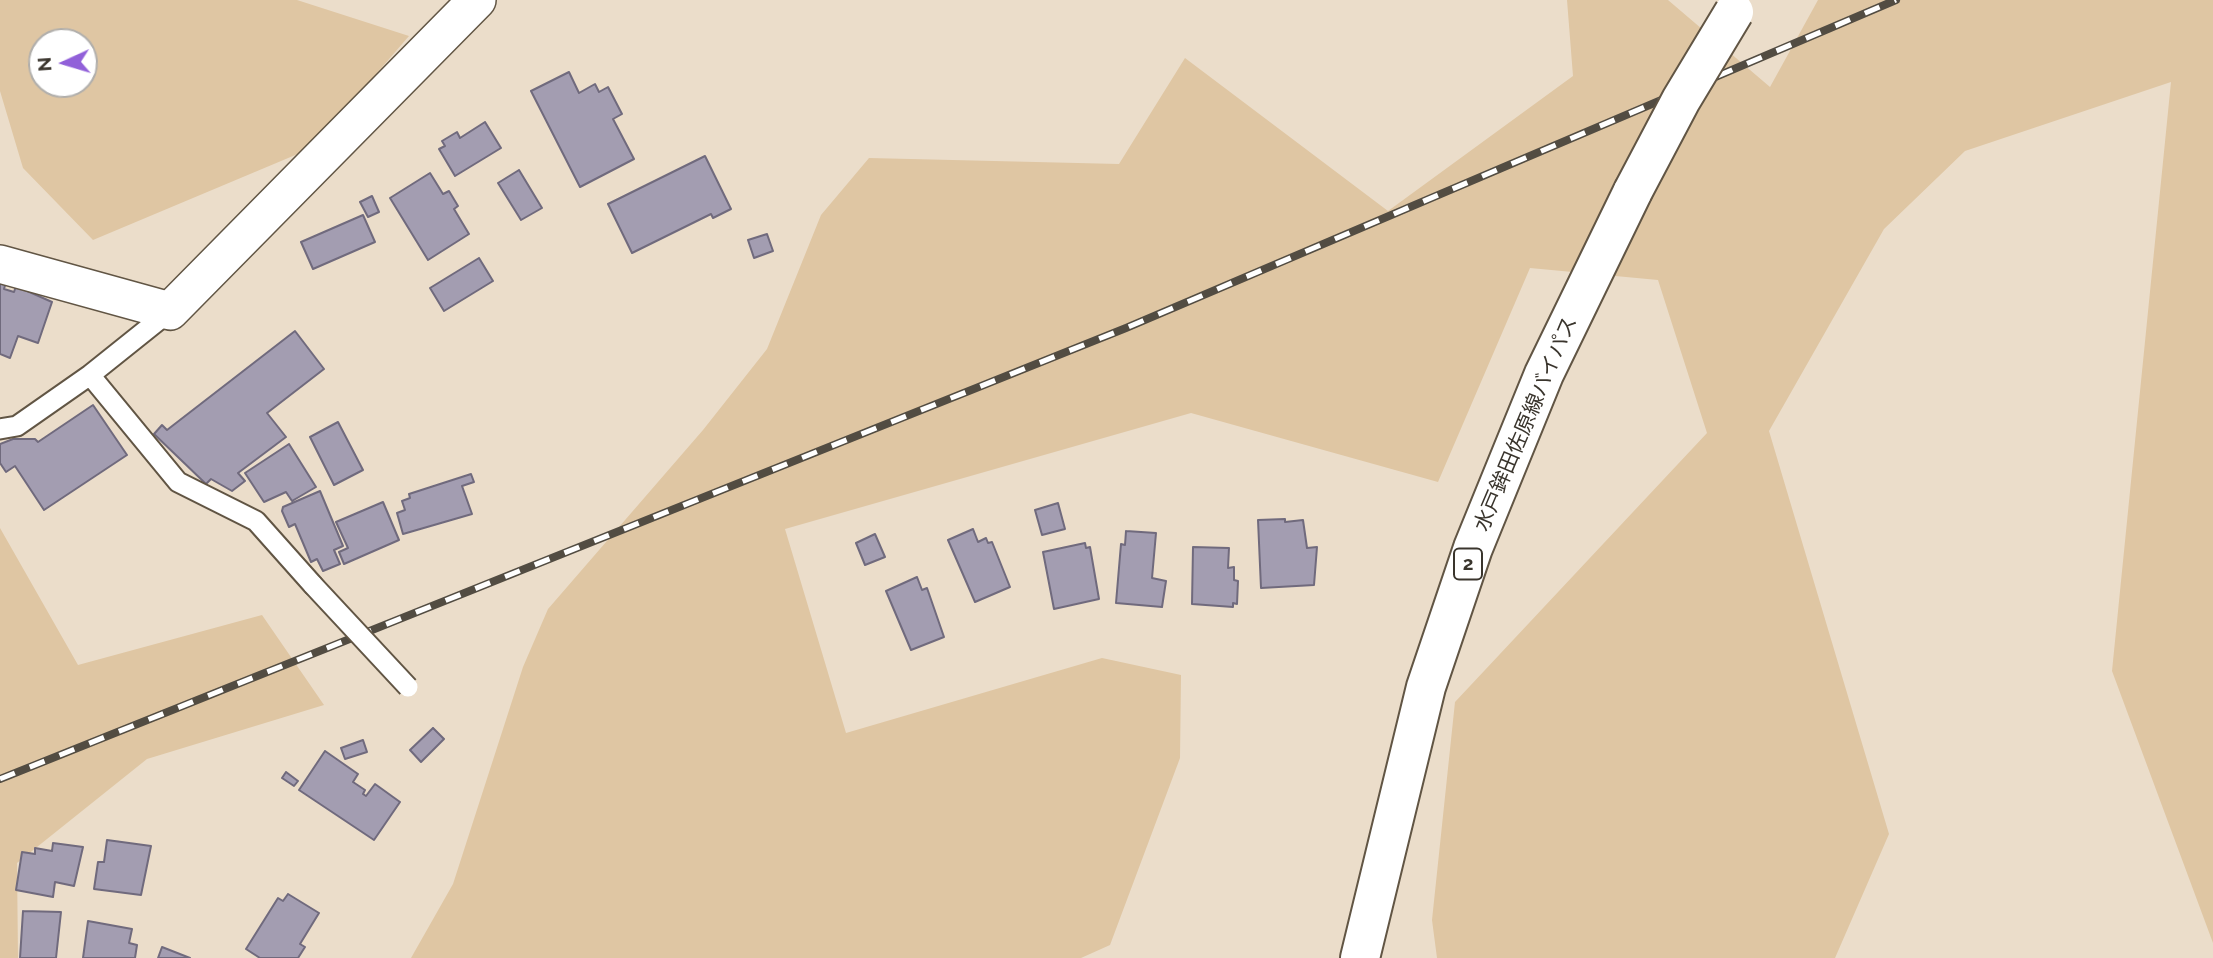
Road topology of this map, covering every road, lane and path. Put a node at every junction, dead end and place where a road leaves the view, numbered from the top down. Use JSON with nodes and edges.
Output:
{"nodes":[{"id":1,"x":477,"y":0,"type":"edge"},
{"id":2,"x":1738,"y":6,"type":"edge"},
{"id":3,"x":0,"y":264,"type":"edge"},
{"id":4,"x":170,"y":311,"type":"junction"},
{"id":5,"x":90,"y":375,"type":"junction"},
{"id":6,"x":0,"y":429,"type":"edge"},
{"id":7,"x":408,"y":687,"type":"dead end"},
{"id":8,"x":1360,"y":958,"type":"edge"}],
"edges":[{"from":1,"to":4,"type":"street"},
{"from":2,"to":8,"type":"main road","name":"水戸鉾田佐原線バイパス","number":"2","bridge":true},
{"from":3,"to":4,"type":"street"},
{"from":4,"to":5,"type":"lane"},
{"from":5,"to":6,"type":"lane"},
{"from":5,"to":7,"type":"lane","bridge":true}]}
